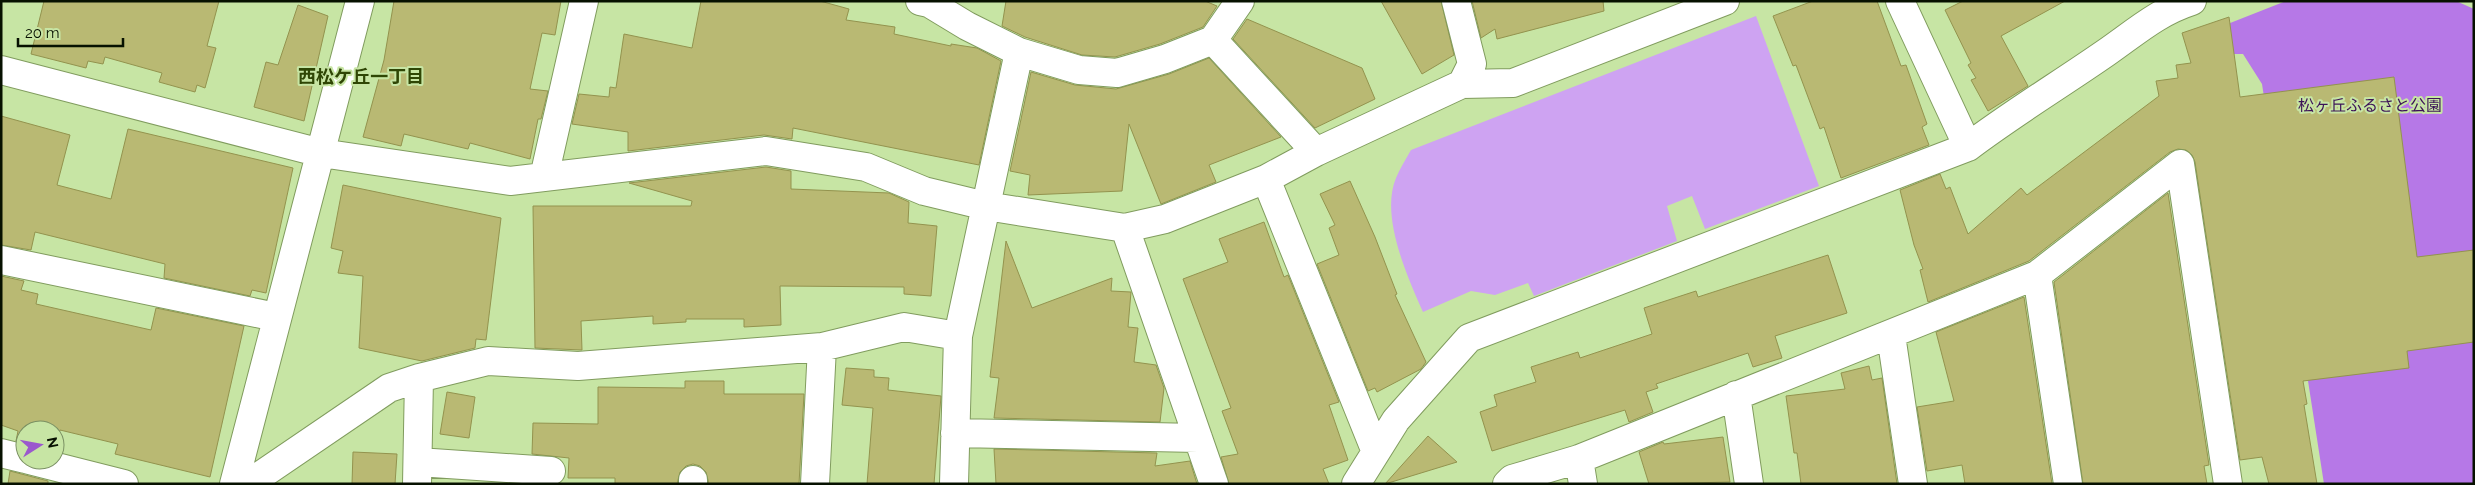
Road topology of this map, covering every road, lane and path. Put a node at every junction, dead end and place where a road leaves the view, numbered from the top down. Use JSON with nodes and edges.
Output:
{"nodes":[{"id":1,"x":360,"y":1,"type":"edge"},
{"id":2,"x":584,"y":1,"type":"edge"},
{"id":3,"x":920,"y":1,"type":"edge"},
{"id":4,"x":1240,"y":1,"type":"edge"},
{"id":5,"x":1456,"y":1,"type":"edge"},
{"id":6,"x":1725,"y":1,"type":"edge"},
{"id":7,"x":1900,"y":1,"type":"edge"},
{"id":8,"x":2192,"y":1,"type":"edge"},
{"id":9,"x":1213,"y":40,"type":"junction"},
{"id":10,"x":1019,"y":52,"type":"junction"},
{"id":11,"x":1,"y":70,"type":"edge"},
{"id":12,"x":1462,"y":84,"type":"junction"},
{"id":13,"x":1968,"y":147,"type":"junction"},
{"id":14,"x":1316,"y":152,"type":"junction"},
{"id":15,"x":321,"y":154,"type":"junction"},
{"id":16,"x":544,"y":177,"type":"junction"},
{"id":17,"x":1266,"y":179,"type":"junction"},
{"id":18,"x":986,"y":206,"type":"junction"},
{"id":19,"x":1125,"y":228,"type":"junction"},
{"id":20,"x":1,"y":260,"type":"edge"},
{"id":21,"x":2037,"y":275,"type":"junction"},
{"id":22,"x":276,"y":317,"type":"junction"},
{"id":23,"x":1891,"y":335,"type":"junction"},
{"id":24,"x":958,"y":336,"type":"junction"},
{"id":25,"x":822,"y":347,"type":"junction"},
{"id":26,"x":419,"y":378,"type":"junction"},
{"id":27,"x":1736,"y":394,"type":"junction"},
{"id":28,"x":955,"y":433,"type":"junction"},
{"id":29,"x":1198,"y":438,"type":"junction"},
{"id":30,"x":1376,"y":452,"type":"junction"},
{"id":31,"x":1,"y":453,"type":"edge"},
{"id":32,"x":15,"y":457,"type":"edge"},
{"id":33,"x":65,"y":469,"type":"edge"},
{"id":34,"x":551,"y":471,"type":"dead end"},
{"id":35,"x":1581,"y":472,"type":"edge"},
{"id":36,"x":417,"y":473,"type":"edge"},
{"id":37,"x":124,"y":484,"type":"edge"},
{"id":38,"x":234,"y":484,"type":"edge"},
{"id":39,"x":248,"y":484,"type":"edge"},
{"id":40,"x":815,"y":484,"type":"edge"},
{"id":41,"x":954,"y":484,"type":"edge"},
{"id":42,"x":1214,"y":484,"type":"edge"},
{"id":43,"x":1356,"y":484,"type":"edge"},
{"id":44,"x":1507,"y":484,"type":"edge"},
{"id":45,"x":1749,"y":484,"type":"edge"},
{"id":46,"x":1913,"y":484,"type":"edge"},
{"id":47,"x":2068,"y":484,"type":"edge"},
{"id":48,"x":2228,"y":484,"type":"edge"}],
"edges":[{"from":1,"to":15,"type":"street"},
{"from":2,"to":16,"type":"street"},
{"from":3,"to":10,"type":"street"},
{"from":4,"to":9,"type":"street"},
{"from":5,"to":12,"type":"street"},
{"from":6,"to":12,"type":"street"},
{"from":7,"to":13,"type":"street"},
{"from":8,"to":13,"type":"street"},
{"from":9,"to":10,"type":"street"},
{"from":9,"to":14,"type":"street"},
{"from":10,"to":18,"type":"street"},
{"from":11,"to":15,"type":"street"},
{"from":12,"to":14,"type":"street"},
{"from":13,"to":30,"type":"street"},
{"from":14,"to":17,"type":"street"},
{"from":15,"to":16,"type":"street"},
{"from":15,"to":22,"type":"street"},
{"from":16,"to":18,"type":"street"},
{"from":17,"to":19,"type":"street"},
{"from":17,"to":30,"type":"street"},
{"from":18,"to":19,"type":"street"},
{"from":18,"to":24,"type":"street"},
{"from":19,"to":29,"type":"street"},
{"from":20,"to":22,"type":"street"},
{"from":21,"to":23,"type":"street"},
{"from":21,"to":47,"type":"street"},
{"from":21,"to":48,"type":"street"},
{"from":22,"to":38,"type":"street"},
{"from":23,"to":27,"type":"street"},
{"from":23,"to":46,"type":"street"},
{"from":24,"to":25,"type":"street"},
{"from":24,"to":28,"type":"street"},
{"from":25,"to":26,"type":"street"},
{"from":25,"to":40,"type":"street"},
{"from":26,"to":36,"type":"street"},
{"from":26,"to":39,"type":"street"},
{"from":27,"to":35,"type":"street"},
{"from":27,"to":45,"type":"street"},
{"from":28,"to":29,"type":"street"},
{"from":28,"to":41,"type":"street"},
{"from":29,"to":42,"type":"street"},
{"from":30,"to":43,"type":"street"},
{"from":31,"to":32,"type":"street"},
{"from":33,"to":37,"type":"street"},
{"from":34,"to":36,"type":"street"},
{"from":35,"to":44,"type":"street"}]}
